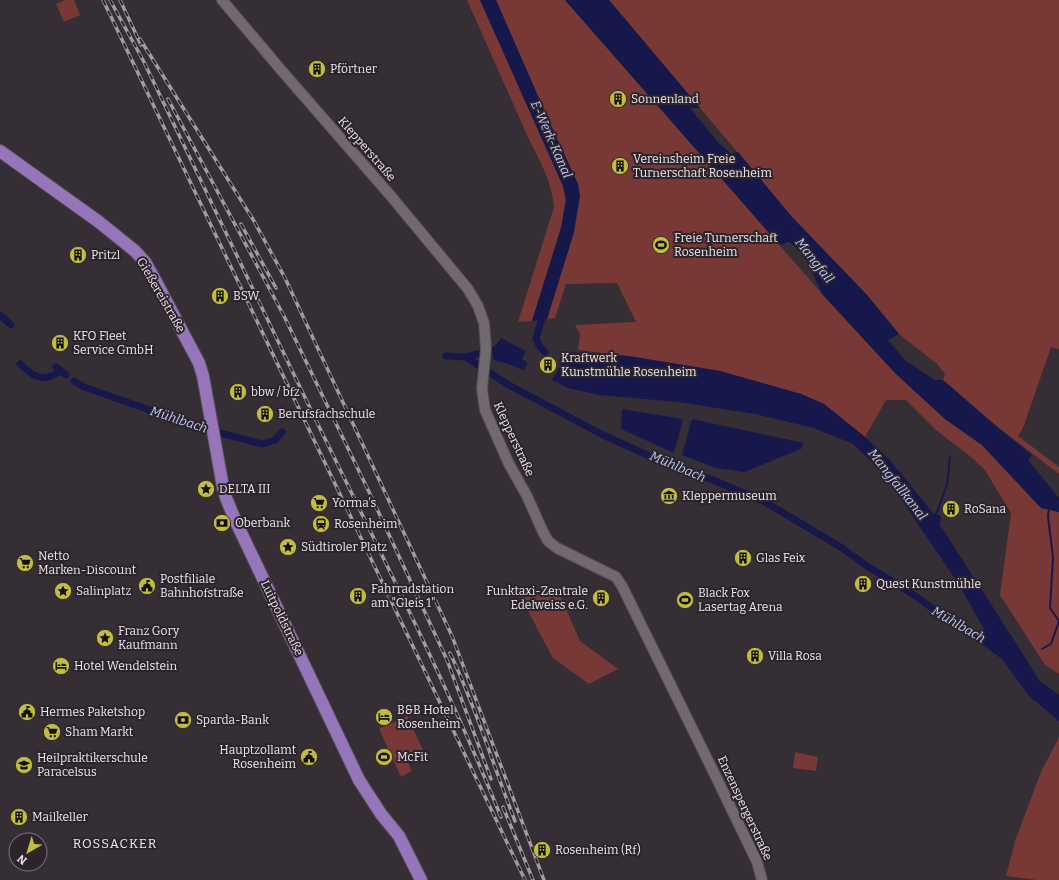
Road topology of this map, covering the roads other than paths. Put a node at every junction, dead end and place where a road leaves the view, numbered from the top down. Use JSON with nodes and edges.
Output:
{"nodes":[{"id":1,"x":222,"y":0,"type":"edge"},
{"id":2,"x":0,"y":151,"type":"edge"},
{"id":3,"x":221,"y":478,"type":"joint"},
{"id":4,"x":702,"y":748,"type":"joint"},
{"id":5,"x":421,"y":880,"type":"edge"},
{"id":6,"x":762,"y":880,"type":"edge"}],
"edges":[{"from":1,"to":4,"type":"street","name":"Klepperstraße"},
{"from":2,"to":3,"type":"main road","name":"Gießereistraße"},
{"from":3,"to":5,"type":"main road","name":"Luitpoldstraße"},
{"from":4,"to":6,"type":"street","name":"Enzenspergerstraße"}]}
